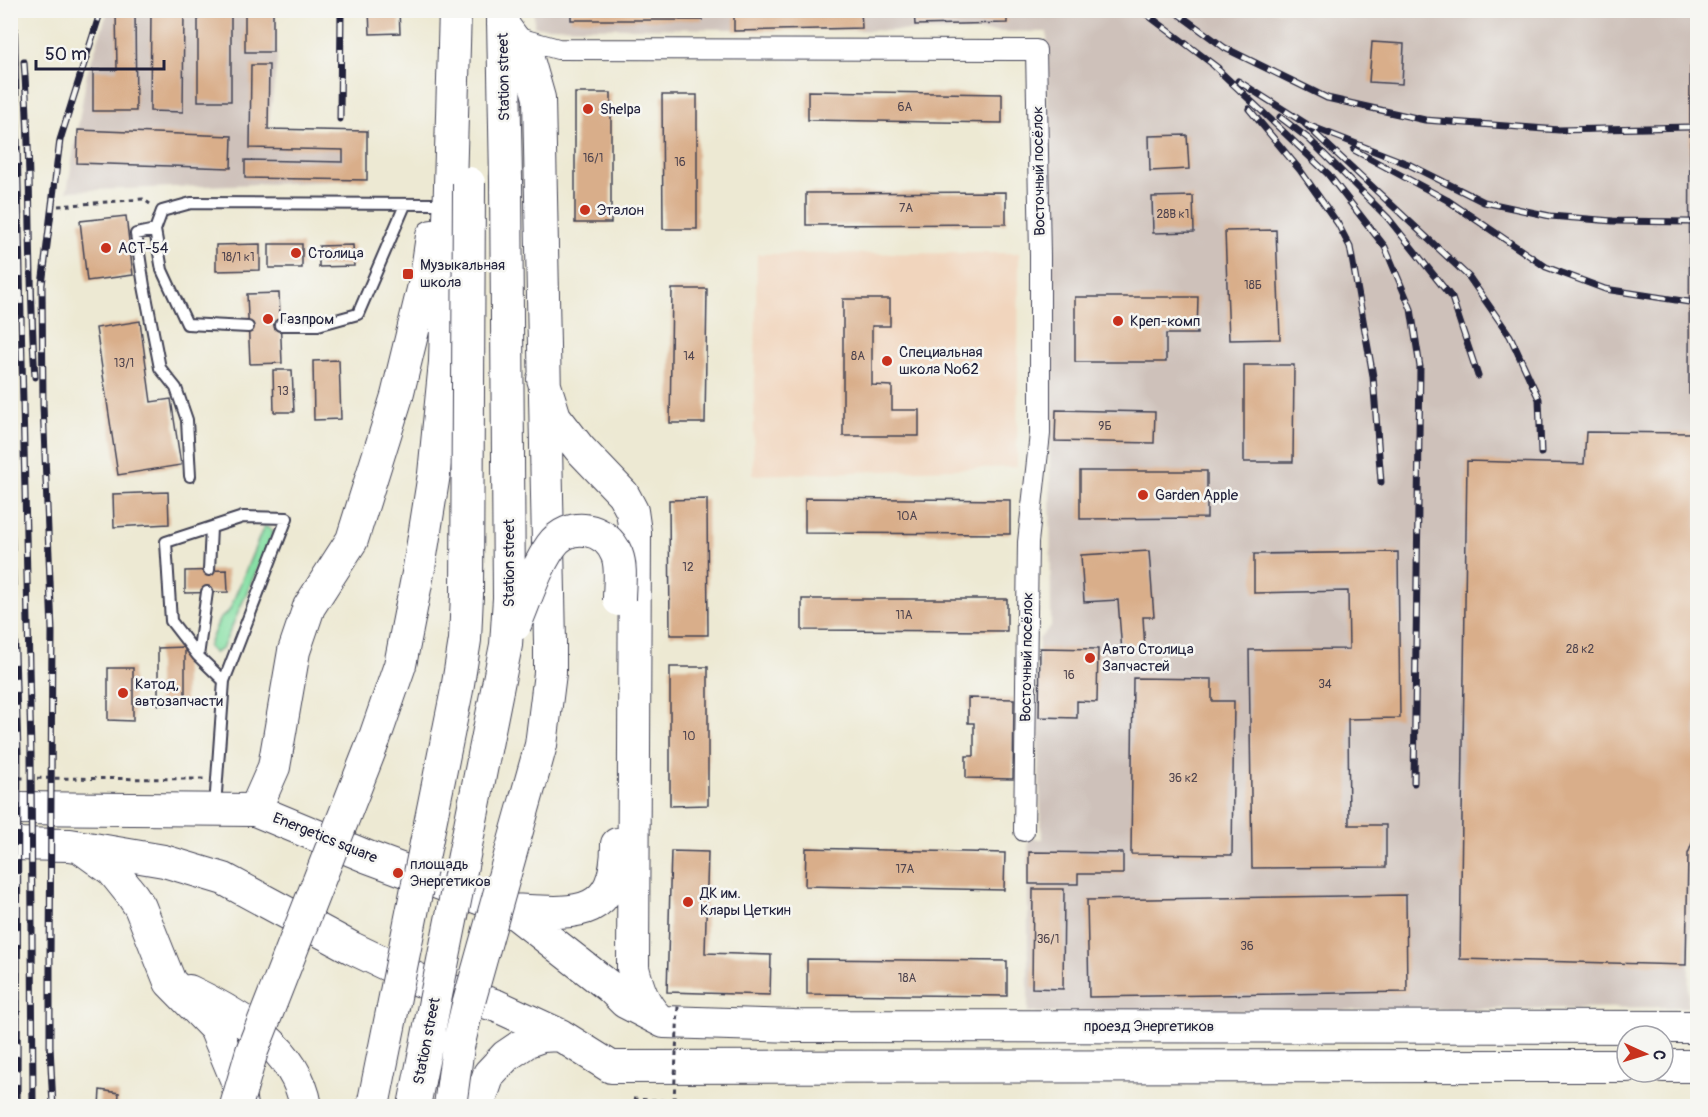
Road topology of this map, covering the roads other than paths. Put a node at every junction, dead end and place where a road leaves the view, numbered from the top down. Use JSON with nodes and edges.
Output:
{"nodes":[{"id":1,"x":455,"y":10,"type":"edge"},
{"id":2,"x":470,"y":10,"type":"edge"},
{"id":3,"x":503,"y":18,"type":"edge"},
{"id":4,"x":453,"y":123,"type":"junction"},
{"id":5,"x":437,"y":204,"type":"junction"},
{"id":6,"x":405,"y":205,"type":"junction"},
{"id":7,"x":155,"y":230,"type":"junction"},
{"id":8,"x":280,"y":325,"type":"dead end"},
{"id":9,"x":249,"y":327,"type":"dead end"},
{"id":10,"x":543,"y":379,"type":"junction"},
{"id":11,"x":190,"y":476,"type":"dead end"},
{"id":12,"x":211,"y":528,"type":"junction"},
{"id":13,"x":209,"y":570,"type":"dead end"},
{"id":14,"x":207,"y":592,"type":"dead end"},
{"id":15,"x":506,"y":645,"type":"junction"},
{"id":16,"x":198,"y":656,"type":"junction"},
{"id":17,"x":224,"y":681,"type":"junction"},
{"id":18,"x":216,"y":794,"type":"junction"},
{"id":19,"x":10,"y":808,"type":"edge"},
{"id":20,"x":255,"y":810,"type":"junction"},
{"id":21,"x":1024,"y":831,"type":"dead end"},
{"id":22,"x":10,"y":844,"type":"edge"},
{"id":23,"x":80,"y":847,"type":"junction"},
{"id":24,"x":511,"y":910,"type":"junction"},
{"id":25,"x":170,"y":982,"type":"junction"},
{"id":26,"x":611,"y":988,"type":"joint"},
{"id":27,"x":668,"y":1013,"type":"junction"},
{"id":28,"x":1698,"y":1027,"type":"edge"},
{"id":29,"x":560,"y":1035,"type":"junction"},
{"id":30,"x":1615,"y":1066,"type":"edge"},
{"id":31,"x":1675,"y":1066,"type":"edge"},
{"id":32,"x":1698,"y":1066,"type":"edge"},
{"id":33,"x":236,"y":1107,"type":"edge"},
{"id":34,"x":241,"y":1107,"type":"edge"},
{"id":35,"x":306,"y":1107,"type":"edge"},
{"id":36,"x":373,"y":1107,"type":"edge"},
{"id":37,"x":414,"y":1107,"type":"edge"},
{"id":38,"x":450,"y":1107,"type":"edge"},
{"id":39,"x":478,"y":1107,"type":"edge"}],
"edges":[{"from":1,"to":4,"type":"main road"},
{"from":2,"to":36,"type":"main road","bridge":true},
{"from":3,"to":10,"type":"main road"},
{"from":3,"to":15,"type":"main road","name":"Station street","bridge":true},
{"from":3,"to":21,"type":"street","name":"Восточный посёлок"},
{"from":4,"to":5,"type":"main road"},
{"from":4,"to":33,"type":"main road","bridge":true},
{"from":5,"to":6,"type":"lane"},
{"from":5,"to":20,"type":"main road"},
{"from":6,"to":7,"type":"lane"},
{"from":6,"to":8,"type":"lane"},
{"from":7,"to":9,"type":"lane"},
{"from":7,"to":11,"type":"lane"},
{"from":10,"to":27,"type":"main road"},
{"from":10,"to":38,"type":"main road","bridge":true},
{"from":12,"to":13,"type":"lane"},
{"from":12,"to":16,"type":"lane"},
{"from":12,"to":17,"type":"lane"},
{"from":14,"to":16,"type":"lane"},
{"from":15,"to":24,"type":"main road","bridge":true},
{"from":15,"to":37,"type":"main road","name":"Station street","bridge":true},
{"from":16,"to":17,"type":"lane"},
{"from":17,"to":18,"type":"lane"},
{"from":18,"to":19,"type":"main road","name":"Energetics square"},
{"from":18,"to":20,"type":"main road","name":"Energetics square"},
{"from":20,"to":24,"type":"main road","name":"Energetics square"},
{"from":22,"to":23,"type":"main road"},
{"from":23,"to":25,"type":"main road"},
{"from":23,"to":29,"type":"main road"},
{"from":24,"to":26,"type":"main road","name":"Energetics square"},
{"from":25,"to":34,"type":"main road"},
{"from":25,"to":35,"type":"main road"},
{"from":26,"to":27,"type":"main road","name":"проезд Энергетиков"},
{"from":27,"to":28,"type":"main road","name":"проезд Энергетиков"},
{"from":29,"to":30,"type":"main road"},
{"from":29,"to":39,"type":"main road"},
{"from":31,"to":32,"type":"main road"}]}
